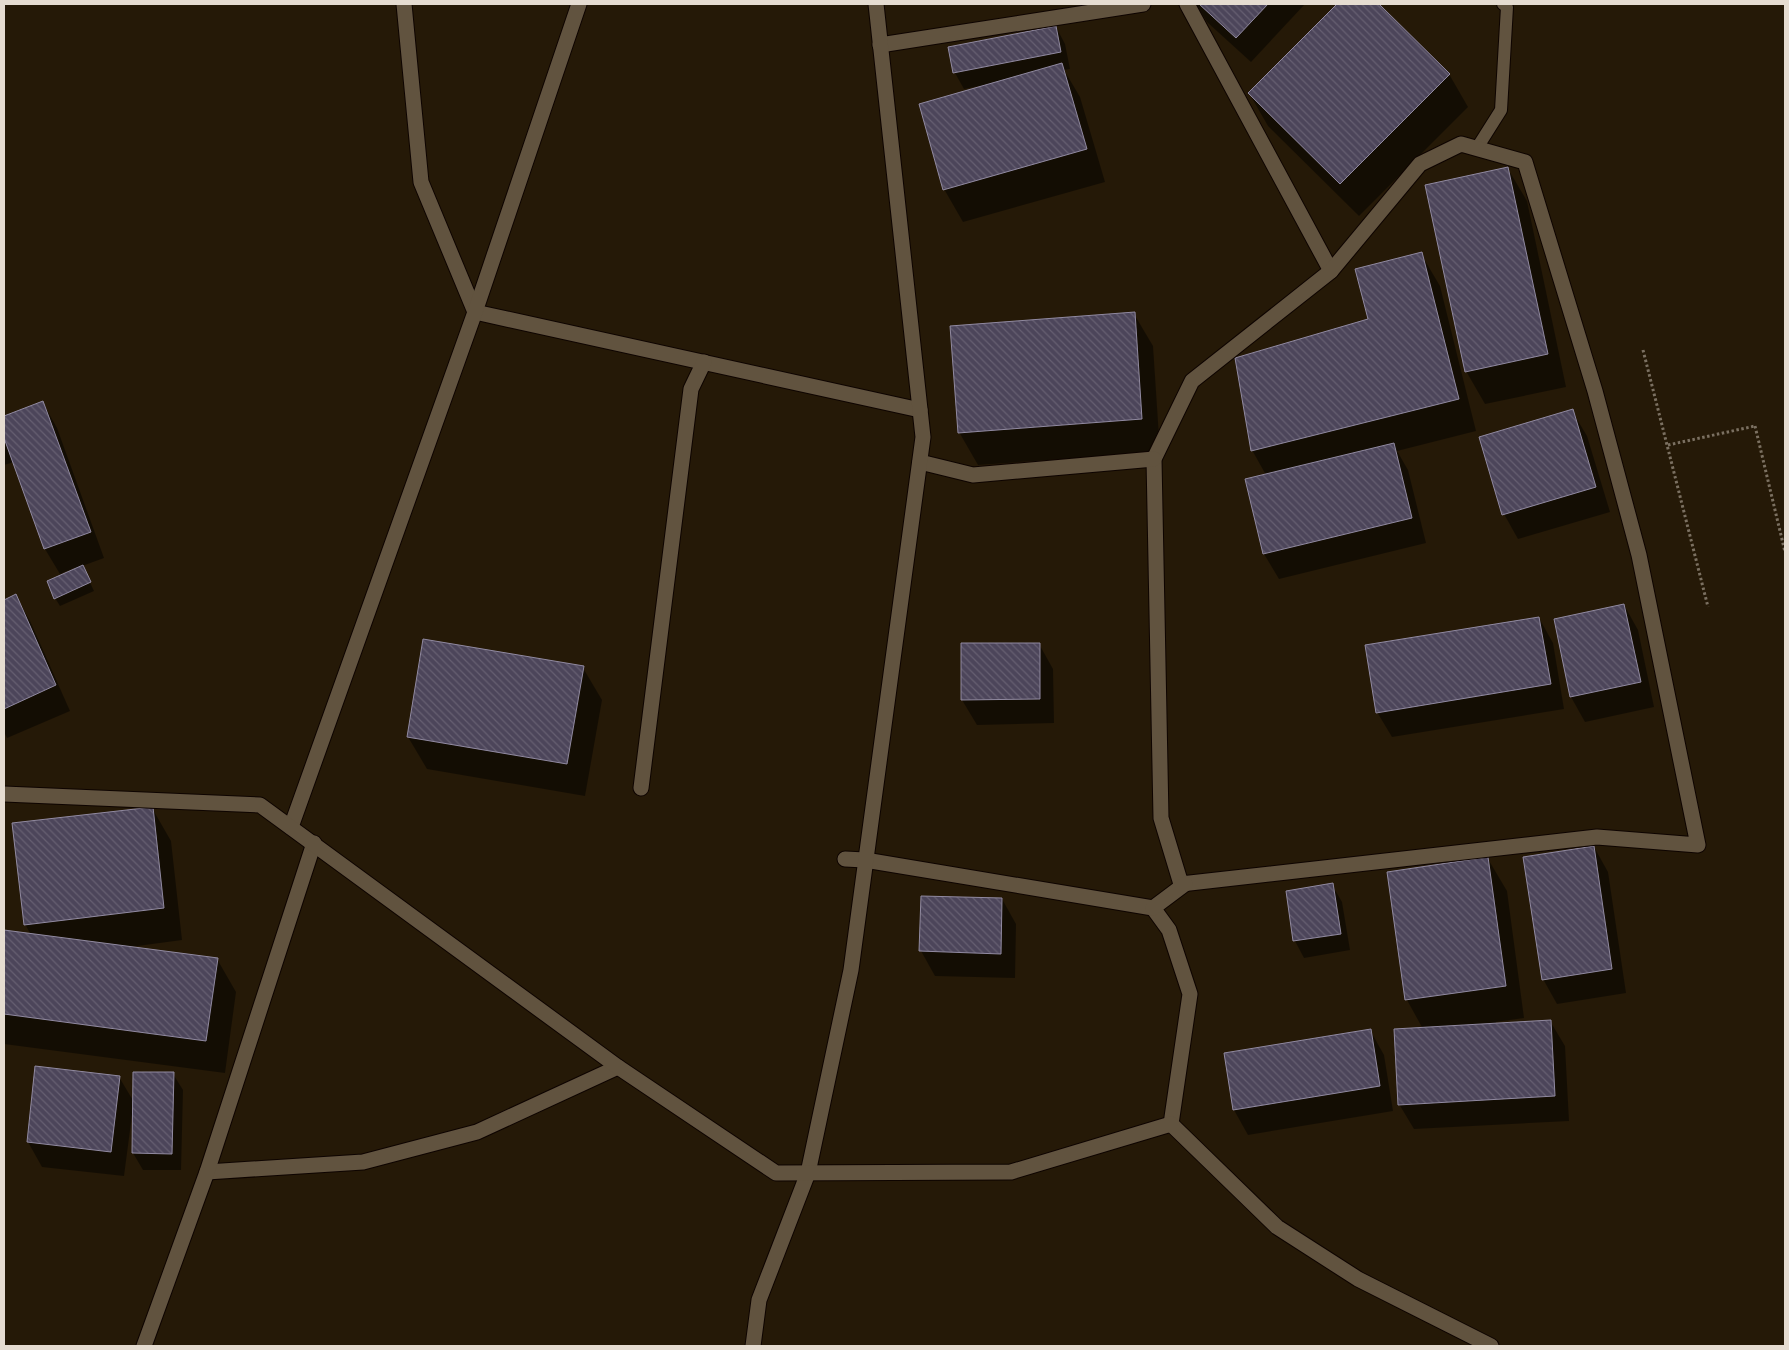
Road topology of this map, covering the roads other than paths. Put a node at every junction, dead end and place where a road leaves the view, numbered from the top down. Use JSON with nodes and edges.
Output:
{"nodes":[{"id":1,"x":404,"y":4,"type":"edge"},
{"id":2,"x":579,"y":4,"type":"edge"},
{"id":3,"x":876,"y":4,"type":"edge"},
{"id":4,"x":1144,"y":4,"type":"edge"},
{"id":5,"x":1186,"y":4,"type":"edge"},
{"id":6,"x":1503,"y":4,"type":"edge"},
{"id":7,"x":880,"y":44,"type":"junction"},
{"id":8,"x":1477,"y":148,"type":"junction"},
{"id":9,"x":1331,"y":271,"type":"junction"},
{"id":10,"x":474,"y":312,"type":"junction"},
{"id":11,"x":704,"y":362,"type":"junction"},
{"id":12,"x":920,"y":410,"type":"junction"},
{"id":13,"x":1154,"y":458,"type":"junction"},
{"id":14,"x":920,"y":462,"type":"junction"},
{"id":15,"x":641,"y":788,"type":"dead end"},
{"id":16,"x":4,"y":794,"type":"edge"},
{"id":17,"x":291,"y":827,"type":"junction"},
{"id":18,"x":314,"y":844,"type":"junction"},
{"id":19,"x":845,"y":859,"type":"dead end"},
{"id":20,"x":865,"y":860,"type":"junction"},
{"id":21,"x":1185,"y":884,"type":"junction"},
{"id":22,"x":1153,"y":908,"type":"junction"},
{"id":23,"x":618,"y":1067,"type":"junction"},
{"id":24,"x":1171,"y":1124,"type":"junction"},
{"id":25,"x":207,"y":1172,"type":"junction"},
{"id":26,"x":808,"y":1173,"type":"junction"},
{"id":27,"x":144,"y":1346,"type":"edge"},
{"id":28,"x":753,"y":1346,"type":"edge"},
{"id":29,"x":1492,"y":1346,"type":"edge"}],
"edges":[{"from":1,"to":10,"type":"street"},
{"from":2,"to":10,"type":"street"},
{"from":3,"to":7,"type":"street"},
{"from":4,"to":7,"type":"street"},
{"from":5,"to":9,"type":"street"},
{"from":6,"to":8,"type":"lane"},
{"from":7,"to":12,"type":"street"},
{"from":8,"to":9,"type":"street"},
{"from":8,"to":21,"type":"street"},
{"from":9,"to":13,"type":"street"},
{"from":10,"to":11,"type":"street"},
{"from":10,"to":17,"type":"street"},
{"from":11,"to":12,"type":"street"},
{"from":11,"to":15,"type":"street"},
{"from":12,"to":14,"type":"street"},
{"from":13,"to":14,"type":"street"},
{"from":13,"to":21,"type":"street"},
{"from":14,"to":20,"type":"street"},
{"from":16,"to":17,"type":"street"},
{"from":17,"to":18,"type":"street"},
{"from":18,"to":23,"type":"street"},
{"from":18,"to":25,"type":"street"},
{"from":19,"to":20,"type":"street"},
{"from":20,"to":22,"type":"street"},
{"from":20,"to":26,"type":"street"},
{"from":21,"to":22,"type":"street"},
{"from":22,"to":24,"type":"street"},
{"from":23,"to":25,"type":"street"},
{"from":23,"to":26,"type":"street"},
{"from":24,"to":26,"type":"street"},
{"from":24,"to":29,"type":"street"},
{"from":25,"to":27,"type":"street"},
{"from":26,"to":28,"type":"street"}]}
